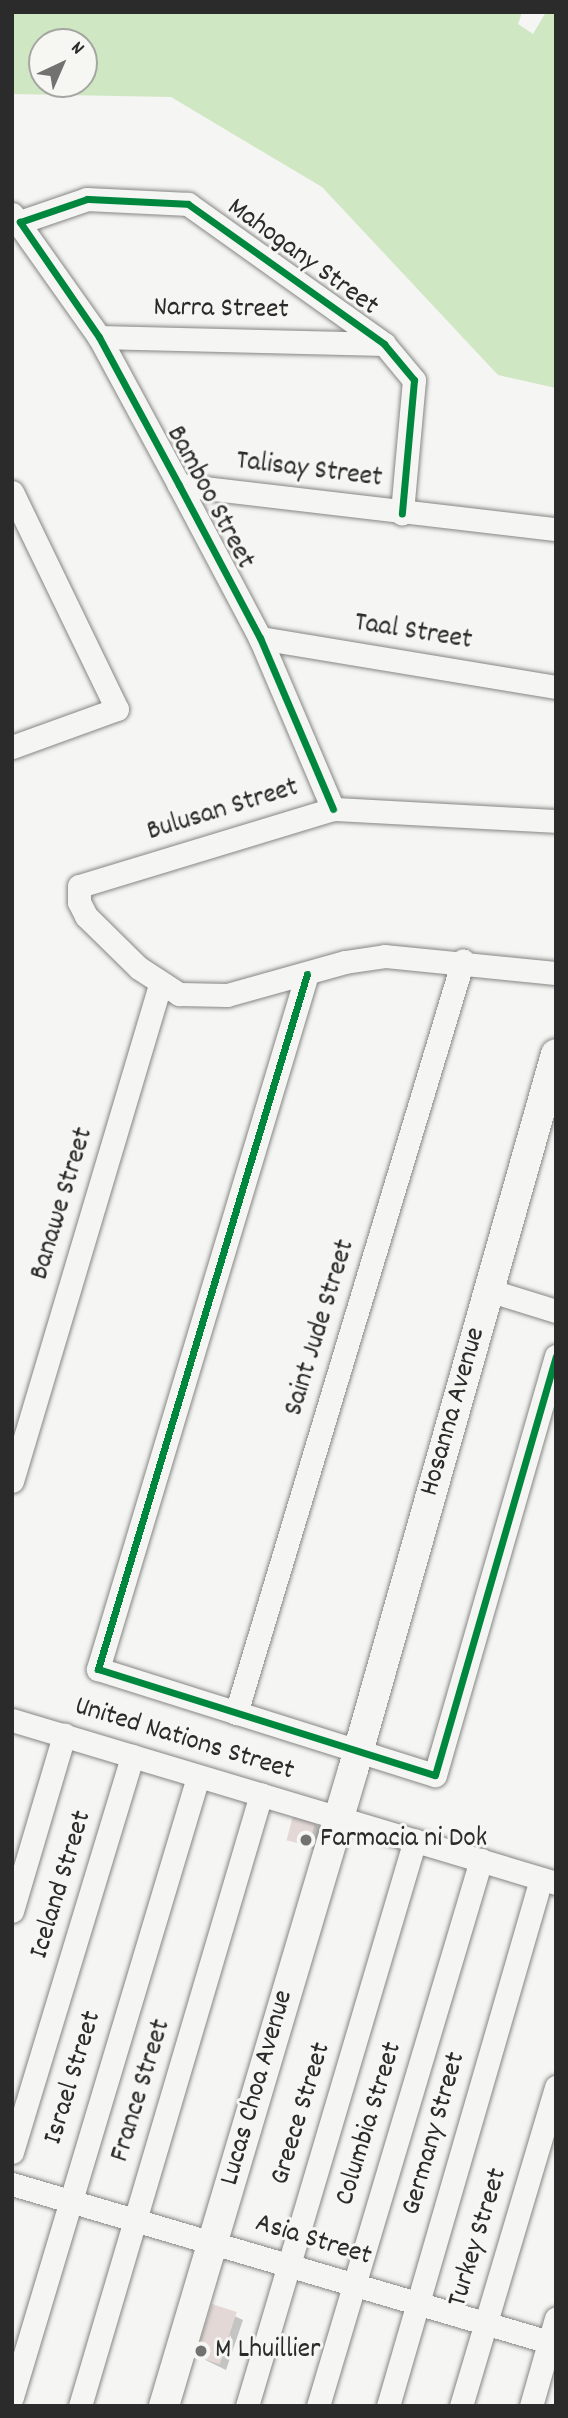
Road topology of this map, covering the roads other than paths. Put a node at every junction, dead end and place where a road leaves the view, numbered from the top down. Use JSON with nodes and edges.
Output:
{"nodes":[{"id":1,"x":16,"y":218,"type":"edge"},
{"id":2,"x":99,"y":337,"type":"junction"},
{"id":3,"x":384,"y":344,"type":"junction"},
{"id":4,"x":179,"y":485,"type":"junction"},
{"id":5,"x":12,"y":492,"type":"edge"},
{"id":6,"x":402,"y":513,"type":"junction"},
{"id":7,"x":556,"y":529,"type":"edge"},
{"id":8,"x":260,"y":638,"type":"junction"},
{"id":9,"x":556,"y":687,"type":"edge"},
{"id":10,"x":12,"y":747,"type":"edge"},
{"id":11,"x":333,"y":808,"type":"junction"},
{"id":12,"x":556,"y":821,"type":"edge"},
{"id":13,"x":463,"y":960,"type":"junction"},
{"id":14,"x":556,"y":973,"type":"edge"},
{"id":15,"x":307,"y":974,"type":"junction"},
{"id":16,"x":160,"y":985,"type":"junction"},
{"id":17,"x":556,"y":1054,"type":"edge"},
{"id":18,"x":488,"y":1290,"type":"junction"},
{"id":19,"x":556,"y":1311,"type":"edge"},
{"id":20,"x":556,"y":1356,"type":"edge"},
{"id":21,"x":12,"y":1481,"type":"edge"},
{"id":22,"x":236,"y":1713,"type":"junction"},
{"id":23,"x":12,"y":1720,"type":"edge"},
{"id":24,"x":64,"y":1735,"type":"junction"},
{"id":25,"x":132,"y":1756,"type":"junction"},
{"id":26,"x":355,"y":1760,"type":"junction"},
{"id":27,"x":198,"y":1777,"type":"junction"},
{"id":28,"x":261,"y":1794,"type":"junction"},
{"id":29,"x":338,"y":1816,"type":"junction"},
{"id":30,"x":415,"y":1840,"type":"junction"},
{"id":31,"x":481,"y":1860,"type":"junction"},
{"id":32,"x":549,"y":1881,"type":"edge"},
{"id":33,"x":12,"y":1911,"type":"edge"},
{"id":34,"x":556,"y":2087,"type":"edge"},
{"id":35,"x":12,"y":2152,"type":"edge"},
{"id":36,"x":12,"y":2184,"type":"edge"},
{"id":37,"x":68,"y":2200,"type":"junction"},
{"id":38,"x":134,"y":2219,"type":"junction"},
{"id":39,"x":213,"y":2241,"type":"junction"},
{"id":40,"x":288,"y":2263,"type":"junction"},
{"id":41,"x":353,"y":2284,"type":"junction"},
{"id":42,"x":416,"y":2305,"type":"junction"},
{"id":43,"x":556,"y":2318,"type":"edge"},
{"id":44,"x":485,"y":2322,"type":"junction"},
{"id":45,"x":552,"y":2343,"type":"edge"},
{"id":46,"x":12,"y":2397,"type":"edge"},
{"id":47,"x":80,"y":2406,"type":"edge"},
{"id":48,"x":164,"y":2406,"type":"edge"},
{"id":49,"x":247,"y":2406,"type":"edge"},
{"id":50,"x":318,"y":2406,"type":"edge"},
{"id":51,"x":388,"y":2406,"type":"edge"},
{"id":52,"x":461,"y":2406,"type":"edge"},
{"id":53,"x":531,"y":2406,"type":"edge"}],
"edges":[{"from":1,"to":2,"type":"street","name":"Bamboo Street"},
{"from":1,"to":3,"type":"street","name":"Mahogany Street"},
{"from":2,"to":3,"type":"street","name":"Narra Street"},
{"from":2,"to":4,"type":"street","name":"Bamboo Street"},
{"from":3,"to":6,"type":"street","name":"Mahogany Street"},
{"from":4,"to":6,"type":"street","name":"Talisay Street"},
{"from":4,"to":8,"type":"street","name":"Bamboo Street"},
{"from":5,"to":10,"type":"street"},
{"from":6,"to":7,"type":"street","name":"Talisay Street"},
{"from":8,"to":9,"type":"street","name":"Taal Street"},
{"from":8,"to":11,"type":"street","name":"Bamboo Street"},
{"from":11,"to":12,"type":"street","name":"Bulusan Street"},
{"from":11,"to":16,"type":"street","name":"Bulusan Street"},
{"from":13,"to":14,"type":"street"},
{"from":13,"to":15,"type":"street"},
{"from":13,"to":22,"type":"street","name":"Saint Jude Street"},
{"from":15,"to":16,"type":"street"},
{"from":15,"to":22,"type":"street"},
{"from":16,"to":21,"type":"street","name":"Banawe Street"},
{"from":17,"to":18,"type":"main road","name":"Hosanna Avenue"},
{"from":18,"to":19,"type":"street"},
{"from":18,"to":26,"type":"main road","name":"Hosanna Avenue"},
{"from":20,"to":26,"type":"street"},
{"from":22,"to":26,"type":"street"},
{"from":23,"to":24,"type":"street","name":"United Nations Street"},
{"from":24,"to":25,"type":"street","name":"United Nations Street"},
{"from":24,"to":33,"type":"street"},
{"from":25,"to":27,"type":"street","name":"United Nations Street"},
{"from":25,"to":35,"type":"street","name":"Iceland Street"},
{"from":26,"to":29,"type":"main road","name":"Lucas Choa Avenue"},
{"from":27,"to":28,"type":"street","name":"United Nations Street"},
{"from":27,"to":37,"type":"street","name":"Israel Street"},
{"from":28,"to":29,"type":"street","name":"United Nations Street"},
{"from":28,"to":38,"type":"street","name":"France Street"},
{"from":29,"to":30,"type":"street","name":"United Nations Street"},
{"from":29,"to":39,"type":"main road","name":"Lucas Choa Avenue"},
{"from":30,"to":31,"type":"street","name":"United Nations Street"},
{"from":30,"to":40,"type":"street","name":"Greece Street"},
{"from":31,"to":32,"type":"street","name":"United Nations Street"},
{"from":31,"to":41,"type":"street","name":"Columbia Street"},
{"from":32,"to":42,"type":"street","name":"Germany Street"},
{"from":34,"to":44,"type":"street","name":"Turkey Street"},
{"from":36,"to":37,"type":"street","name":"Asia Street"},
{"from":37,"to":38,"type":"street","name":"Asia Street"},
{"from":37,"to":46,"type":"street","name":"Israel Street"},
{"from":38,"to":39,"type":"street","name":"Asia Street"},
{"from":38,"to":47,"type":"street","name":"France Street"},
{"from":39,"to":40,"type":"street","name":"Asia Street"},
{"from":39,"to":48,"type":"main road","name":"Lucas Choa Avenue"},
{"from":40,"to":41,"type":"street","name":"Asia Street"},
{"from":40,"to":49,"type":"street","name":"Greece Street"},
{"from":41,"to":42,"type":"street","name":"Asia Street"},
{"from":41,"to":50,"type":"street","name":"Columbia Street"},
{"from":42,"to":44,"type":"street","name":"Asia Street"},
{"from":42,"to":51,"type":"street","name":"Germany Street"},
{"from":43,"to":45,"type":"street"},
{"from":44,"to":45,"type":"street","name":"Asia Street"},
{"from":44,"to":52,"type":"street","name":"Turkey Street"},
{"from":45,"to":53,"type":"street"}]}
